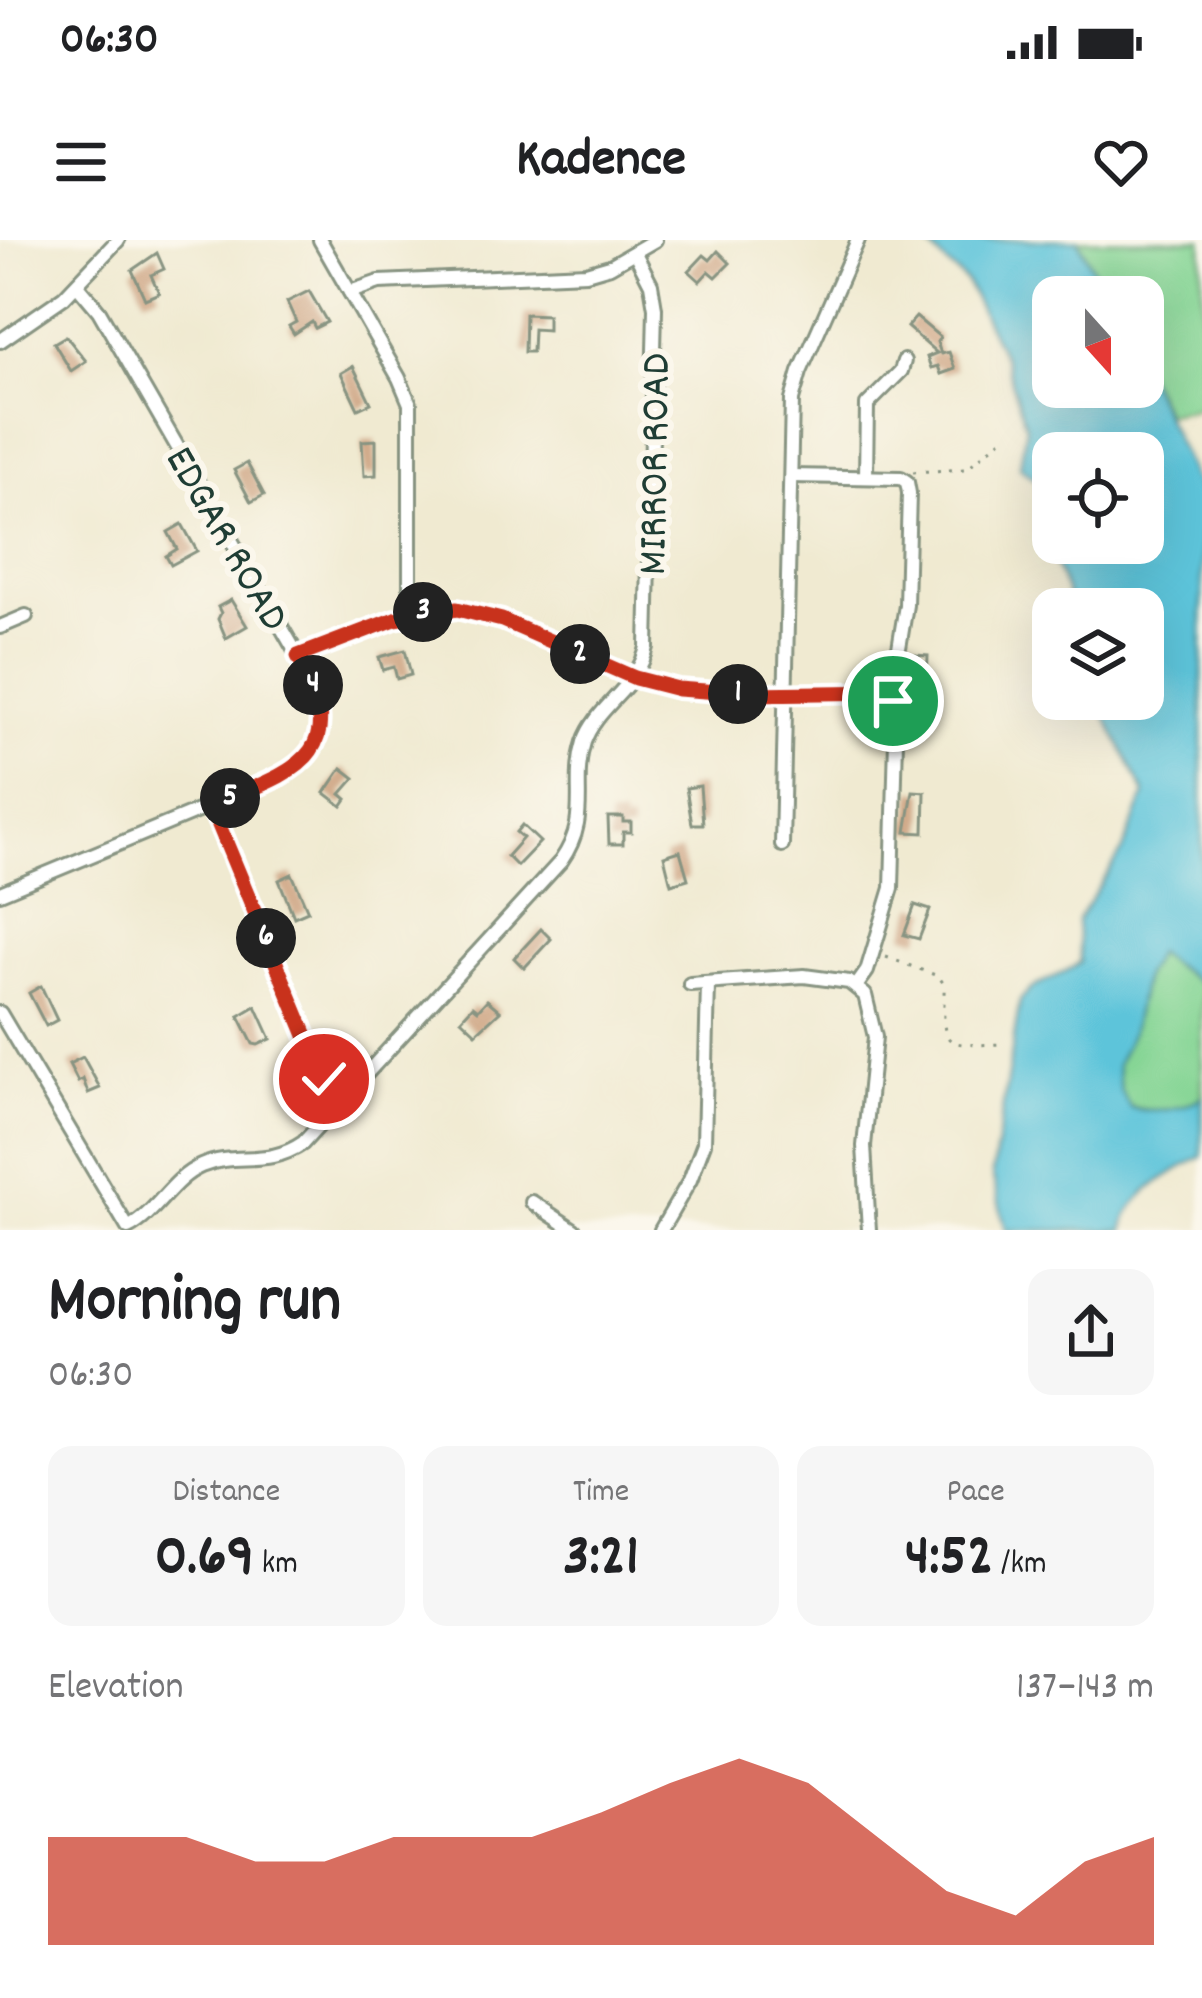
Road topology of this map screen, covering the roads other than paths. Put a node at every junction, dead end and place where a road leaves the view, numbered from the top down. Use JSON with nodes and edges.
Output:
{"nodes":[{"id":1,"x":118,"y":240,"type":"edge"},
{"id":2,"x":320,"y":240,"type":"edge"},
{"id":3,"x":655,"y":240,"type":"edge"},
{"id":4,"x":858,"y":240,"type":"edge"},
{"id":5,"x":635,"y":253,"type":"junction"},
{"id":6,"x":78,"y":286,"type":"junction"},
{"id":7,"x":350,"y":292,"type":"junction"},
{"id":8,"x":0,"y":341,"type":"edge"},
{"id":9,"x":904,"y":361,"type":"dead end"},
{"id":10,"x":791,"y":476,"type":"junction"},
{"id":11,"x":866,"y":477,"type":"junction"},
{"id":12,"x":415,"y":614,"type":"junction"},
{"id":13,"x":26,"y":616,"type":"dead end"},
{"id":14,"x":0,"y":627,"type":"edge"},
{"id":15,"x":298,"y":656,"type":"junction"},
{"id":16,"x":635,"y":678,"type":"junction"},
{"id":17,"x":892,"y":692,"type":"junction"},
{"id":18,"x":785,"y":694,"type":"junction"},
{"id":19,"x":211,"y":806,"type":"junction"},
{"id":20,"x":782,"y":845,"type":"dead end"},
{"id":21,"x":0,"y":893,"type":"edge"},
{"id":22,"x":689,"y":984,"type":"dead end"},
{"id":23,"x":708,"y":985,"type":"junction"},
{"id":24,"x":857,"y":985,"type":"junction"},
{"id":25,"x":0,"y":1013,"type":"edge"},
{"id":26,"x":344,"y":1100,"type":"junction"},
{"id":27,"x":532,"y":1202,"type":"dead end"},
{"id":28,"x":128,"y":1228,"type":"edge"},
{"id":29,"x":574,"y":1230,"type":"edge"},
{"id":30,"x":661,"y":1230,"type":"edge"},
{"id":31,"x":869,"y":1230,"type":"edge"}],
"edges":[{"from":1,"to":6,"type":"street"},
{"from":2,"to":7,"type":"street"},
{"from":3,"to":5,"type":"street"},
{"from":4,"to":10,"type":"street"},
{"from":5,"to":7,"type":"street"},
{"from":5,"to":16,"type":"street","name":"MIRROR ROAD"},
{"from":6,"to":8,"type":"street"},
{"from":6,"to":15,"type":"street","name":"EDGAR ROAD"},
{"from":7,"to":12,"type":"street"},
{"from":9,"to":11,"type":"street"},
{"from":10,"to":11,"type":"street"},
{"from":10,"to":18,"type":"street"},
{"from":11,"to":17,"type":"street"},
{"from":12,"to":15,"type":"street"},
{"from":12,"to":16,"type":"street"},
{"from":13,"to":14,"type":"street"},
{"from":15,"to":19,"type":"street","name":"EDGAR ROAD"},
{"from":16,"to":18,"type":"street"},
{"from":16,"to":26,"type":"street"},
{"from":17,"to":18,"type":"street"},
{"from":17,"to":24,"type":"street"},
{"from":18,"to":20,"type":"street"},
{"from":19,"to":21,"type":"street","name":"EDGAR ROAD"},
{"from":19,"to":26,"type":"street"},
{"from":22,"to":23,"type":"street"},
{"from":23,"to":24,"type":"street"},
{"from":23,"to":30,"type":"street"},
{"from":24,"to":31,"type":"street"},
{"from":25,"to":28,"type":"street"},
{"from":26,"to":28,"type":"street"},
{"from":27,"to":29,"type":"street"}]}
